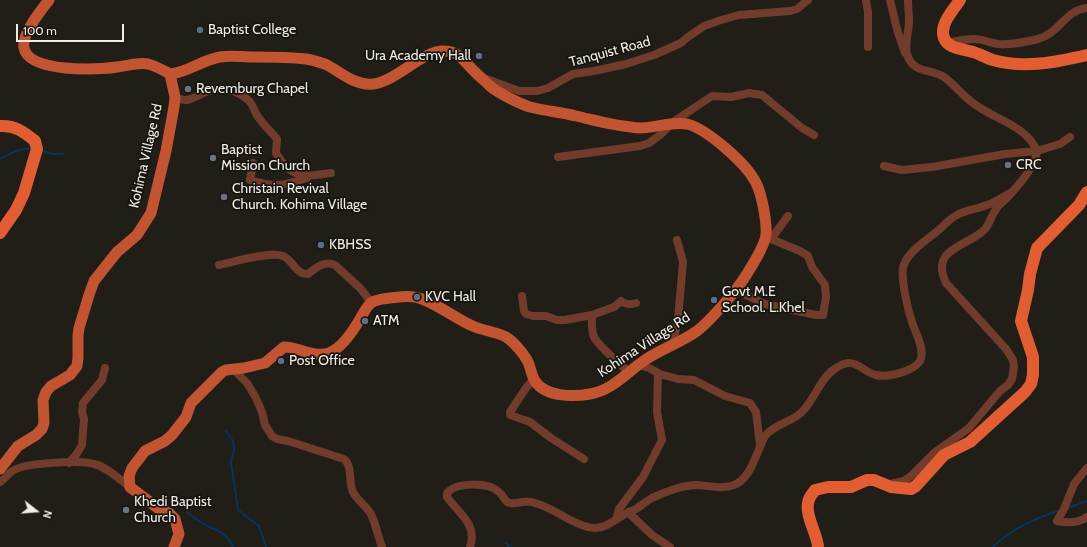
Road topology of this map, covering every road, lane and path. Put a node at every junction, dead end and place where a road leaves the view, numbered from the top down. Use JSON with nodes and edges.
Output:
{"nodes":[{"id":1,"x":49,"y":0,"type":"edge"},
{"id":2,"x":808,"y":0,"type":"edge"},
{"id":3,"x":866,"y":0,"type":"edge"},
{"id":4,"x":890,"y":0,"type":"edge"},
{"id":5,"x":908,"y":0,"type":"edge"},
{"id":6,"x":960,"y":0,"type":"edge"},
{"id":7,"x":1087,"y":8,"type":"edge"},
{"id":8,"x":947,"y":43,"type":"junction"},
{"id":9,"x":868,"y":46,"type":"dead end"},
{"id":10,"x":1087,"y":55,"type":"edge"},
{"id":11,"x":908,"y":57,"type":"junction"},
{"id":12,"x":170,"y":74,"type":"junction"},
{"id":13,"x":484,"y":78,"type":"junction"},
{"id":14,"x":174,"y":97,"type":"junction"},
{"id":15,"x":672,"y":124,"type":"junction"},
{"id":16,"x":0,"y":126,"type":"edge"},
{"id":17,"x":814,"y":135,"type":"dead end"},
{"id":18,"x":1070,"y":137,"type":"dead end"},
{"id":19,"x":1037,"y":152,"type":"junction"},
{"id":20,"x":558,"y":157,"type":"dead end"},
{"id":21,"x":253,"y":163,"type":"dead end"},
{"id":22,"x":884,"y":166,"type":"dead end"},
{"id":23,"x":331,"y":173,"type":"dead end"},
{"id":24,"x":312,"y":176,"type":"junction"},
{"id":25,"x":1012,"y":192,"type":"junction"},
{"id":26,"x":1087,"y":192,"type":"edge"},
{"id":27,"x":788,"y":216,"type":"dead end"},
{"id":28,"x":0,"y":233,"type":"edge"},
{"id":29,"x":768,"y":238,"type":"junction"},
{"id":30,"x":677,"y":240,"type":"dead end"},
{"id":31,"x":219,"y":265,"type":"dead end"},
{"id":32,"x":735,"y":290,"type":"junction"},
{"id":33,"x":522,"y":296,"type":"dead end"},
{"id":34,"x":371,"y":302,"type":"junction"},
{"id":35,"x":636,"y":303,"type":"dead end"},
{"id":36,"x":592,"y":315,"type":"junction"},
{"id":37,"x":673,"y":343,"type":"junction"},
{"id":38,"x":639,"y":365,"type":"junction"},
{"id":39,"x":105,"y":368,"type":"dead end"},
{"id":40,"x":233,"y":369,"type":"junction"},
{"id":41,"x":630,"y":373,"type":"junction"},
{"id":42,"x":658,"y":374,"type":"junction"},
{"id":43,"x":534,"y":380,"type":"junction"},
{"id":44,"x":760,"y":446,"type":"junction"},
{"id":45,"x":584,"y":459,"type":"dead end"},
{"id":46,"x":69,"y":463,"type":"junction"},
{"id":47,"x":1087,"y":468,"type":"edge"},
{"id":48,"x":0,"y":469,"type":"edge"},
{"id":49,"x":0,"y":482,"type":"edge"},
{"id":50,"x":883,"y":484,"type":"junction"},
{"id":51,"x":130,"y":487,"type":"junction"},
{"id":52,"x":628,"y":512,"type":"junction"},
{"id":53,"x":1087,"y":517,"type":"edge"},
{"id":54,"x":616,"y":520,"type":"junction"},
{"id":55,"x":174,"y":547,"type":"edge"},
{"id":56,"x":382,"y":547,"type":"edge"},
{"id":57,"x":470,"y":547,"type":"edge"},
{"id":58,"x":670,"y":547,"type":"edge"},
{"id":59,"x":818,"y":547,"type":"edge"}],
"edges":[{"from":1,"to":12,"type":"main road"},
{"from":2,"to":13,"type":"street","name":"Tanquist Road"},
{"from":3,"to":9,"type":"street"},
{"from":4,"to":11,"type":"street"},
{"from":5,"to":11,"type":"street"},
{"from":6,"to":8,"type":"highway"},
{"from":7,"to":8,"type":"street"},
{"from":8,"to":10,"type":"highway"},
{"from":11,"to":19,"type":"street"},
{"from":12,"to":13,"type":"main road","name":"Kohima Village Rd"},
{"from":12,"to":14,"type":"main road","name":"Kohima Village Rd"},
{"from":13,"to":15,"type":"main road","name":"Kohima Village Rd"},
{"from":14,"to":24,"type":"street"},
{"from":14,"to":48,"type":"main road","name":"Kohima Village Rd"},
{"from":15,"to":17,"type":"street"},
{"from":15,"to":20,"type":"street"},
{"from":15,"to":29,"type":"main road","name":"Kohima Village Rd"},
{"from":16,"to":28,"type":"highway"},
{"from":18,"to":19,"type":"street"},
{"from":19,"to":22,"type":"street"},
{"from":19,"to":25,"type":"street"},
{"from":21,"to":24,"type":"street"},
{"from":23,"to":24,"type":"street"},
{"from":25,"to":44,"type":"street"},
{"from":25,"to":50,"type":"street"},
{"from":26,"to":50,"type":"highway"},
{"from":27,"to":29,"type":"street"},
{"from":29,"to":32,"type":"main road","name":"Kohima Village Rd"},
{"from":29,"to":32,"type":"street"},
{"from":30,"to":37,"type":"street"},
{"from":31,"to":34,"type":"street"},
{"from":32,"to":37,"type":"main road","name":"Kohima Village Rd"},
{"from":33,"to":36,"type":"street"},
{"from":34,"to":40,"type":"main road"},
{"from":34,"to":43,"type":"main road"},
{"from":35,"to":36,"type":"street"},
{"from":36,"to":41,"type":"street"},
{"from":37,"to":38,"type":"main road","name":"Kohima Village Rd"},
{"from":38,"to":41,"type":"main road","name":"Kohima Village Rd"},
{"from":38,"to":42,"type":"street"},
{"from":39,"to":46,"type":"street"},
{"from":40,"to":51,"type":"main road"},
{"from":40,"to":56,"type":"street"},
{"from":41,"to":43,"type":"main road","name":"Kohima Village Rd"},
{"from":42,"to":44,"type":"street"},
{"from":42,"to":54,"type":"street"},
{"from":43,"to":45,"type":"street"},
{"from":44,"to":52,"type":"street"},
{"from":46,"to":49,"type":"street"},
{"from":46,"to":51,"type":"street"},
{"from":47,"to":53,"type":"street"},
{"from":50,"to":59,"type":"highway"},
{"from":51,"to":55,"type":"main road"},
{"from":52,"to":54,"type":"street"},
{"from":52,"to":58,"type":"street"},
{"from":54,"to":57,"type":"street"}]}
